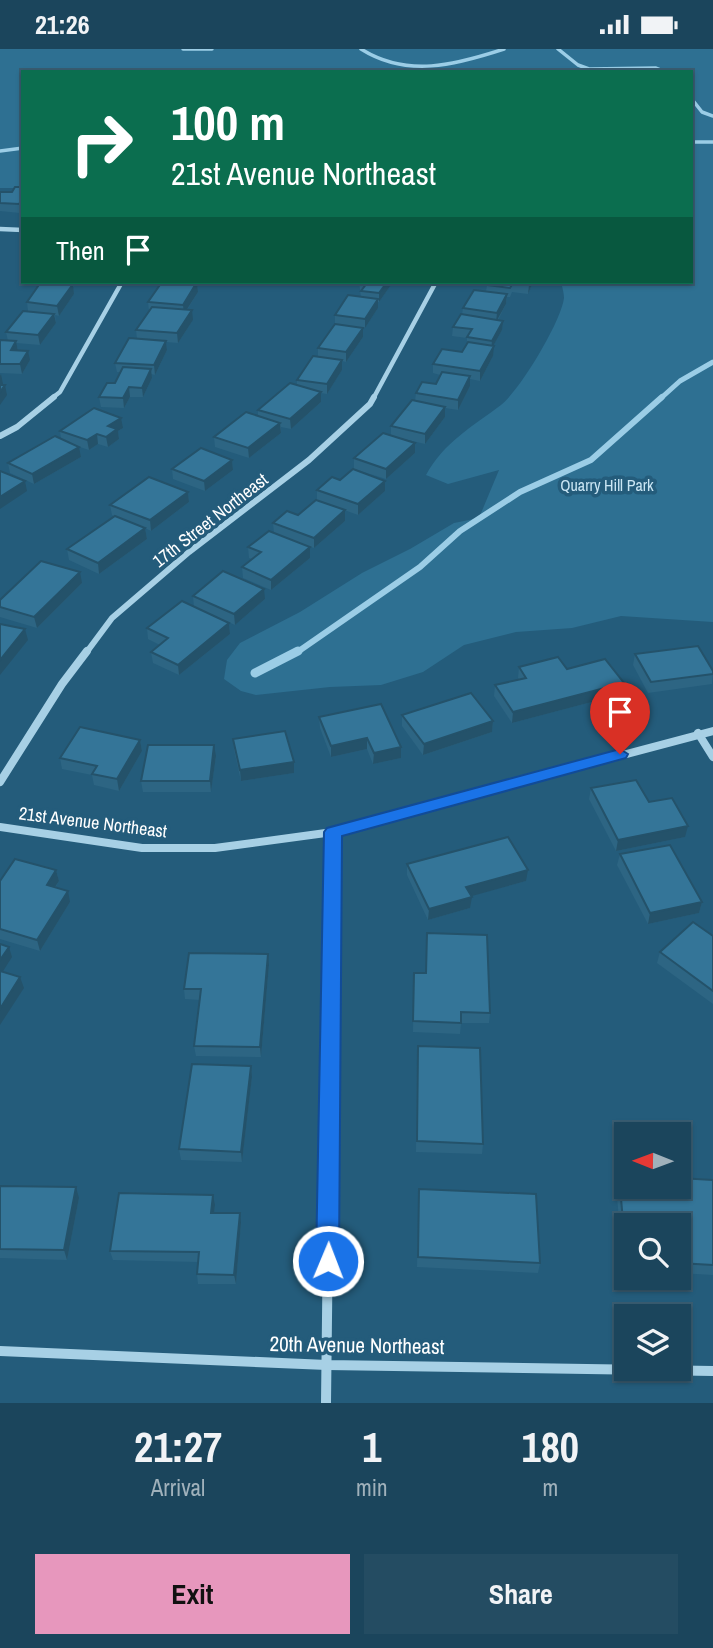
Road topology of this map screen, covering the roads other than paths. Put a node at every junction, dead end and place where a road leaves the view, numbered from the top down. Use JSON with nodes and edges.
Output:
{"nodes":[{"id":1,"x":0,"y":229,"type":"edge"},
{"id":2,"x":21,"y":230,"type":"edge"},
{"id":3,"x":121,"y":284,"type":"edge"},
{"id":4,"x":435,"y":284,"type":"edge"},
{"id":5,"x":0,"y":436,"type":"edge"},
{"id":6,"x":713,"y":731,"type":"edge"},
{"id":7,"x":698,"y":733,"type":"junction"},
{"id":8,"x":713,"y":757,"type":"edge"},
{"id":9,"x":0,"y":782,"type":"edge"},
{"id":10,"x":0,"y":827,"type":"edge"},
{"id":11,"x":333,"y":832,"type":"junction"},
{"id":12,"x":0,"y":1351,"type":"edge"},
{"id":13,"x":327,"y":1365,"type":"junction"},
{"id":14,"x":713,"y":1371,"type":"edge"},
{"id":15,"x":326,"y":1403,"type":"edge"}],
"edges":[{"from":1,"to":2,"type":"street"},
{"from":3,"to":5,"type":"street"},
{"from":4,"to":9,"type":"street","name":"17th Street Northeast"},
{"from":6,"to":7,"type":"street","name":"21st Avenue Northeast"},
{"from":7,"to":8,"type":"street"},
{"from":7,"to":11,"type":"street","name":"21st Avenue Northeast"},
{"from":10,"to":11,"type":"street","name":"21st Avenue Northeast"},
{"from":11,"to":13,"type":"street"},
{"from":12,"to":13,"type":"street","name":"20th Avenue Northeast"},
{"from":13,"to":14,"type":"street","name":"20th Avenue Northeast"},
{"from":13,"to":15,"type":"street"}]}
